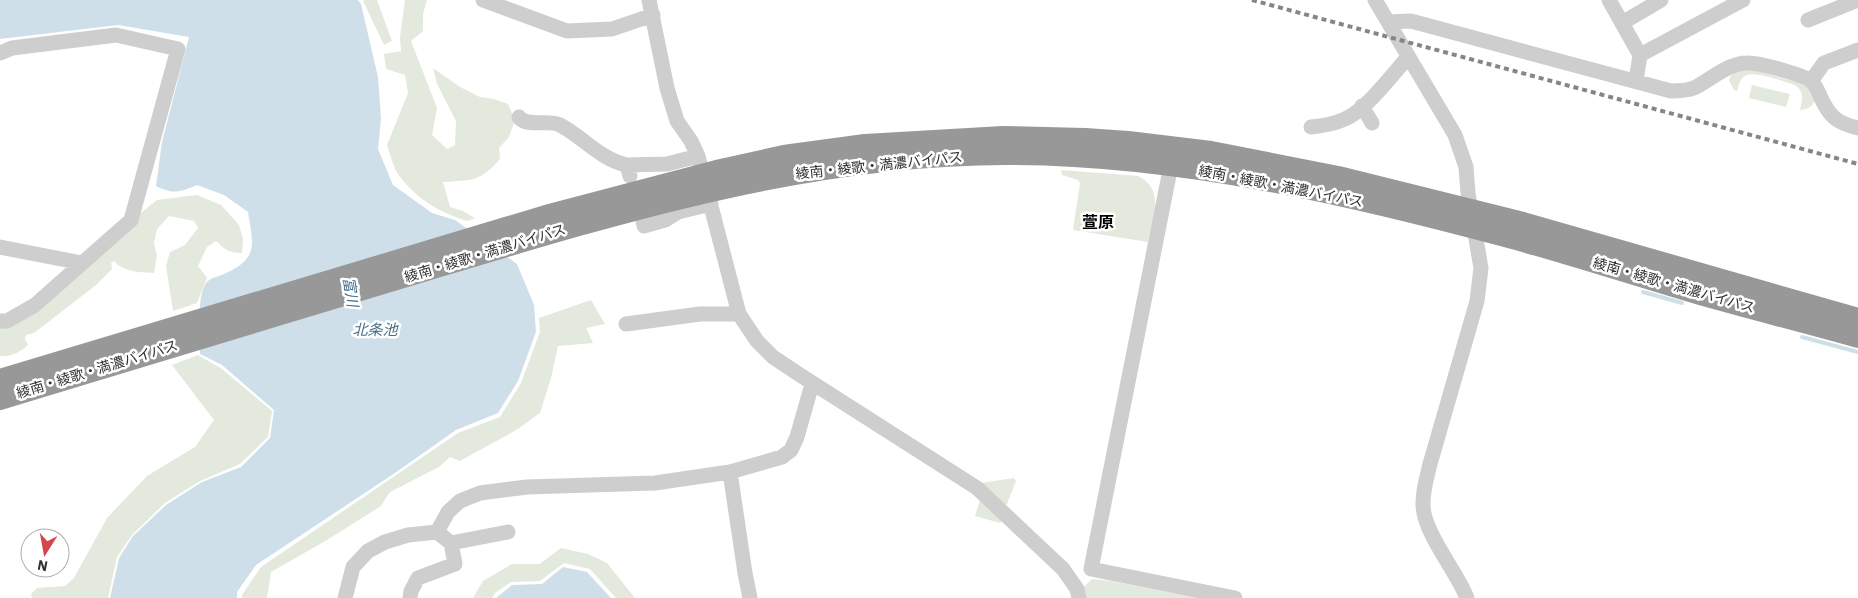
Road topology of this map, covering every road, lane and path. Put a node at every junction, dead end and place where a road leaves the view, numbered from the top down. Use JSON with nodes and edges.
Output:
{"nodes":[{"id":1,"x":649,"y":0,"type":"edge"},
{"id":2,"x":1375,"y":0,"type":"edge"},
{"id":3,"x":1608,"y":0,"type":"edge"},
{"id":4,"x":1661,"y":0,"type":"edge"},
{"id":5,"x":1743,"y":0,"type":"edge"},
{"id":6,"x":1858,"y":0,"type":"edge"},
{"id":7,"x":491,"y":1,"type":"edge"},
{"id":8,"x":653,"y":15,"type":"junction"},
{"id":9,"x":1808,"y":20,"type":"dead end"},
{"id":10,"x":1388,"y":22,"type":"junction"},
{"id":11,"x":1622,"y":23,"type":"junction"},
{"id":12,"x":1858,"y":50,"type":"edge"},
{"id":13,"x":0,"y":53,"type":"edge"},
{"id":14,"x":1640,"y":55,"type":"junction"},
{"id":15,"x":1408,"y":57,"type":"junction"},
{"id":16,"x":1811,"y":81,"type":"junction"},
{"id":17,"x":1636,"y":82,"type":"junction"},
{"id":18,"x":1362,"y":106,"type":"junction"},
{"id":19,"x":519,"y":117,"type":"dead end"},
{"id":20,"x":1372,"y":123,"type":"dead end"},
{"id":21,"x":1311,"y":127,"type":"dead end"},
{"id":22,"x":1858,"y":128,"type":"edge"},
{"id":23,"x":1172,"y":166,"type":"junction"},
{"id":24,"x":705,"y":182,"type":"junction"},
{"id":25,"x":1473,"y":220,"type":"junction"},
{"id":26,"x":643,"y":221,"type":"dead end"},
{"id":27,"x":0,"y":247,"type":"edge"},
{"id":28,"x":82,"y":263,"type":"junction"},
{"id":29,"x":739,"y":314,"type":"junction"},
{"id":30,"x":1858,"y":319,"type":"edge"},
{"id":31,"x":0,"y":321,"type":"edge"},
{"id":32,"x":626,"y":324,"type":"dead end"},
{"id":33,"x":1858,"y":337,"type":"edge"},
{"id":34,"x":161,"y":340,"type":"junction"},
{"id":35,"x":0,"y":380,"type":"edge"},
{"id":36,"x":812,"y":384,"type":"junction"},
{"id":37,"x":0,"y":398,"type":"edge"},
{"id":38,"x":730,"y":472,"type":"junction"},
{"id":39,"x":437,"y":532,"type":"junction"},
{"id":40,"x":508,"y":532,"type":"dead end"},
{"id":41,"x":451,"y":543,"type":"junction"},
{"id":42,"x":345,"y":598,"type":"edge"},
{"id":43,"x":410,"y":598,"type":"edge"},
{"id":44,"x":750,"y":598,"type":"edge"},
{"id":45,"x":1079,"y":598,"type":"edge"},
{"id":46,"x":1235,"y":598,"type":"edge"},
{"id":47,"x":1467,"y":598,"type":"edge"}],
"edges":[{"from":1,"to":8,"type":"street"},
{"from":2,"to":10,"type":"street"},
{"from":3,"to":11,"type":"street"},
{"from":4,"to":11,"type":"street"},
{"from":5,"to":14,"type":"street"},
{"from":6,"to":9,"type":"street"},
{"from":7,"to":8,"type":"street"},
{"from":8,"to":24,"type":"street"},
{"from":10,"to":15,"type":"street"},
{"from":10,"to":17,"type":"street"},
{"from":11,"to":14,"type":"street"},
{"from":12,"to":16,"type":"street"},
{"from":13,"to":28,"type":"street"},
{"from":14,"to":17,"type":"street"},
{"from":15,"to":18,"type":"street"},
{"from":15,"to":25,"type":"street"},
{"from":16,"to":17,"type":"street"},
{"from":16,"to":22,"type":"street"},
{"from":18,"to":20,"type":"street"},
{"from":18,"to":21,"type":"street"},
{"from":19,"to":24,"type":"street"},
{"from":23,"to":24,"type":"highway","name":"綾南・綾歌・満濃バイパス"},
{"from":23,"to":25,"type":"highway","name":"綾南・綾歌・満濃バイパス"},
{"from":23,"to":46,"type":"street"},
{"from":24,"to":25,"type":"highway","name":"綾南・綾歌・満濃バイパス"},
{"from":24,"to":26,"type":"street"},
{"from":24,"to":29,"type":"street"},
{"from":24,"to":34,"type":"highway","name":"綾南・綾歌・満濃バイパス"},
{"from":25,"to":30,"type":"highway","name":"綾南・綾歌・満濃バイパス"},
{"from":25,"to":33,"type":"highway","name":"綾南・綾歌・満濃バイパス"},
{"from":25,"to":47,"type":"street"},
{"from":27,"to":28,"type":"street"},
{"from":28,"to":31,"type":"street"},
{"from":29,"to":32,"type":"street"},
{"from":29,"to":36,"type":"street"},
{"from":34,"to":35,"type":"highway","name":"綾南・綾歌・満濃バイパス"},
{"from":34,"to":37,"type":"highway","name":"綾南・綾歌・満濃バイパス"},
{"from":36,"to":38,"type":"street"},
{"from":36,"to":45,"type":"street"},
{"from":38,"to":39,"type":"street"},
{"from":38,"to":44,"type":"street"},
{"from":39,"to":41,"type":"street"},
{"from":39,"to":42,"type":"street"},
{"from":40,"to":41,"type":"street"},
{"from":41,"to":43,"type":"street"}]}
